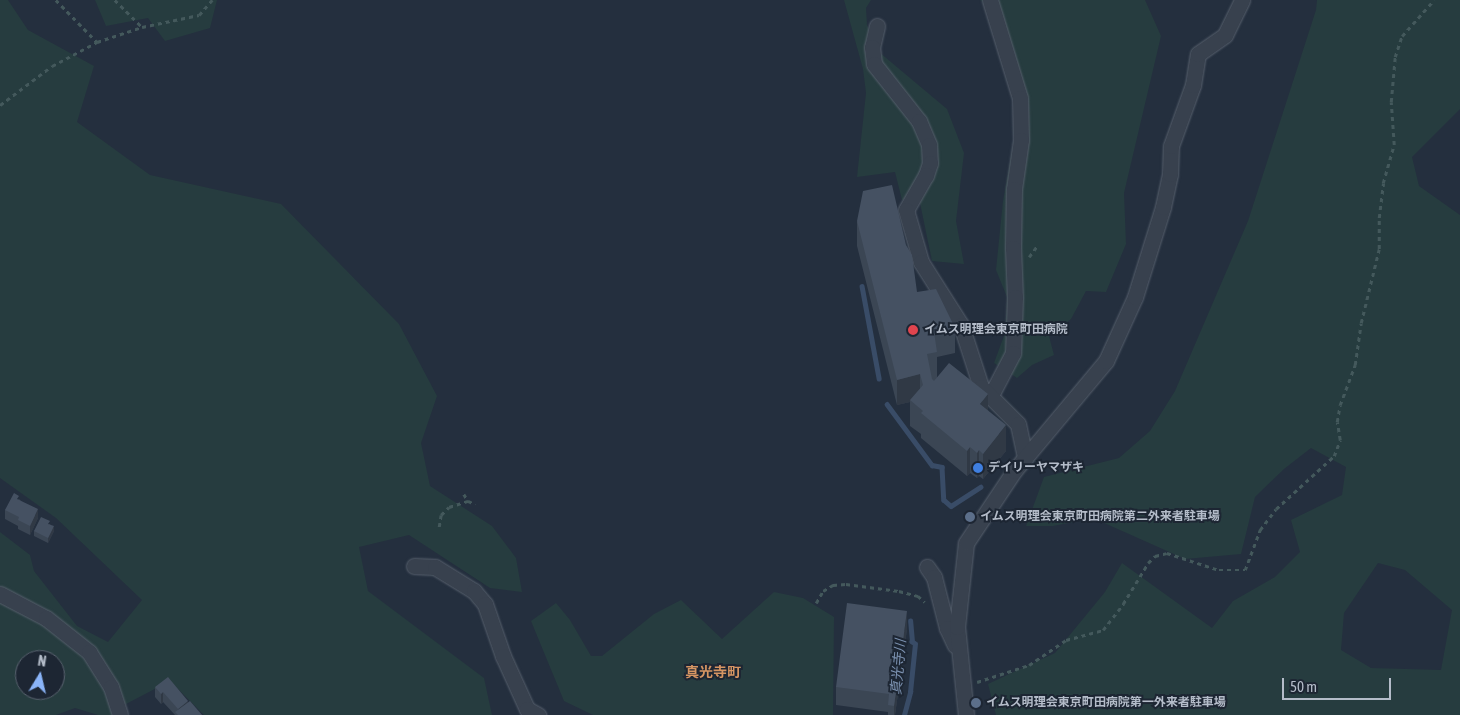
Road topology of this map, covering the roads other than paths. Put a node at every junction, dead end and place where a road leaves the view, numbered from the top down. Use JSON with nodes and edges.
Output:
{"nodes":[{"id":1,"x":990,"y":0,"type":"edge"},
{"id":2,"x":1238,"y":4,"type":"edge"},
{"id":3,"x":877,"y":26,"type":"dead end"},
{"id":4,"x":991,"y":396,"type":"junction"},
{"id":5,"x":1025,"y":458,"type":"junction"},
{"id":6,"x":414,"y":566,"type":"dead end"},
{"id":7,"x":927,"y":567,"type":"dead end"},
{"id":8,"x":0,"y":594,"type":"edge"},
{"id":9,"x":959,"y":653,"type":"junction"},
{"id":10,"x":533,"y":712,"type":"edge"},
{"id":11,"x":120,"y":715,"type":"edge"},
{"id":12,"x":966,"y":715,"type":"edge"}],
"edges":[{"from":1,"to":4,"type":"street"},
{"from":2,"to":5,"type":"street"},
{"from":3,"to":4,"type":"street"},
{"from":4,"to":5,"type":"street"},
{"from":5,"to":9,"type":"street"},
{"from":6,"to":10,"type":"street"},
{"from":7,"to":9,"type":"street"},
{"from":8,"to":11,"type":"street"},
{"from":9,"to":12,"type":"street"}]}
